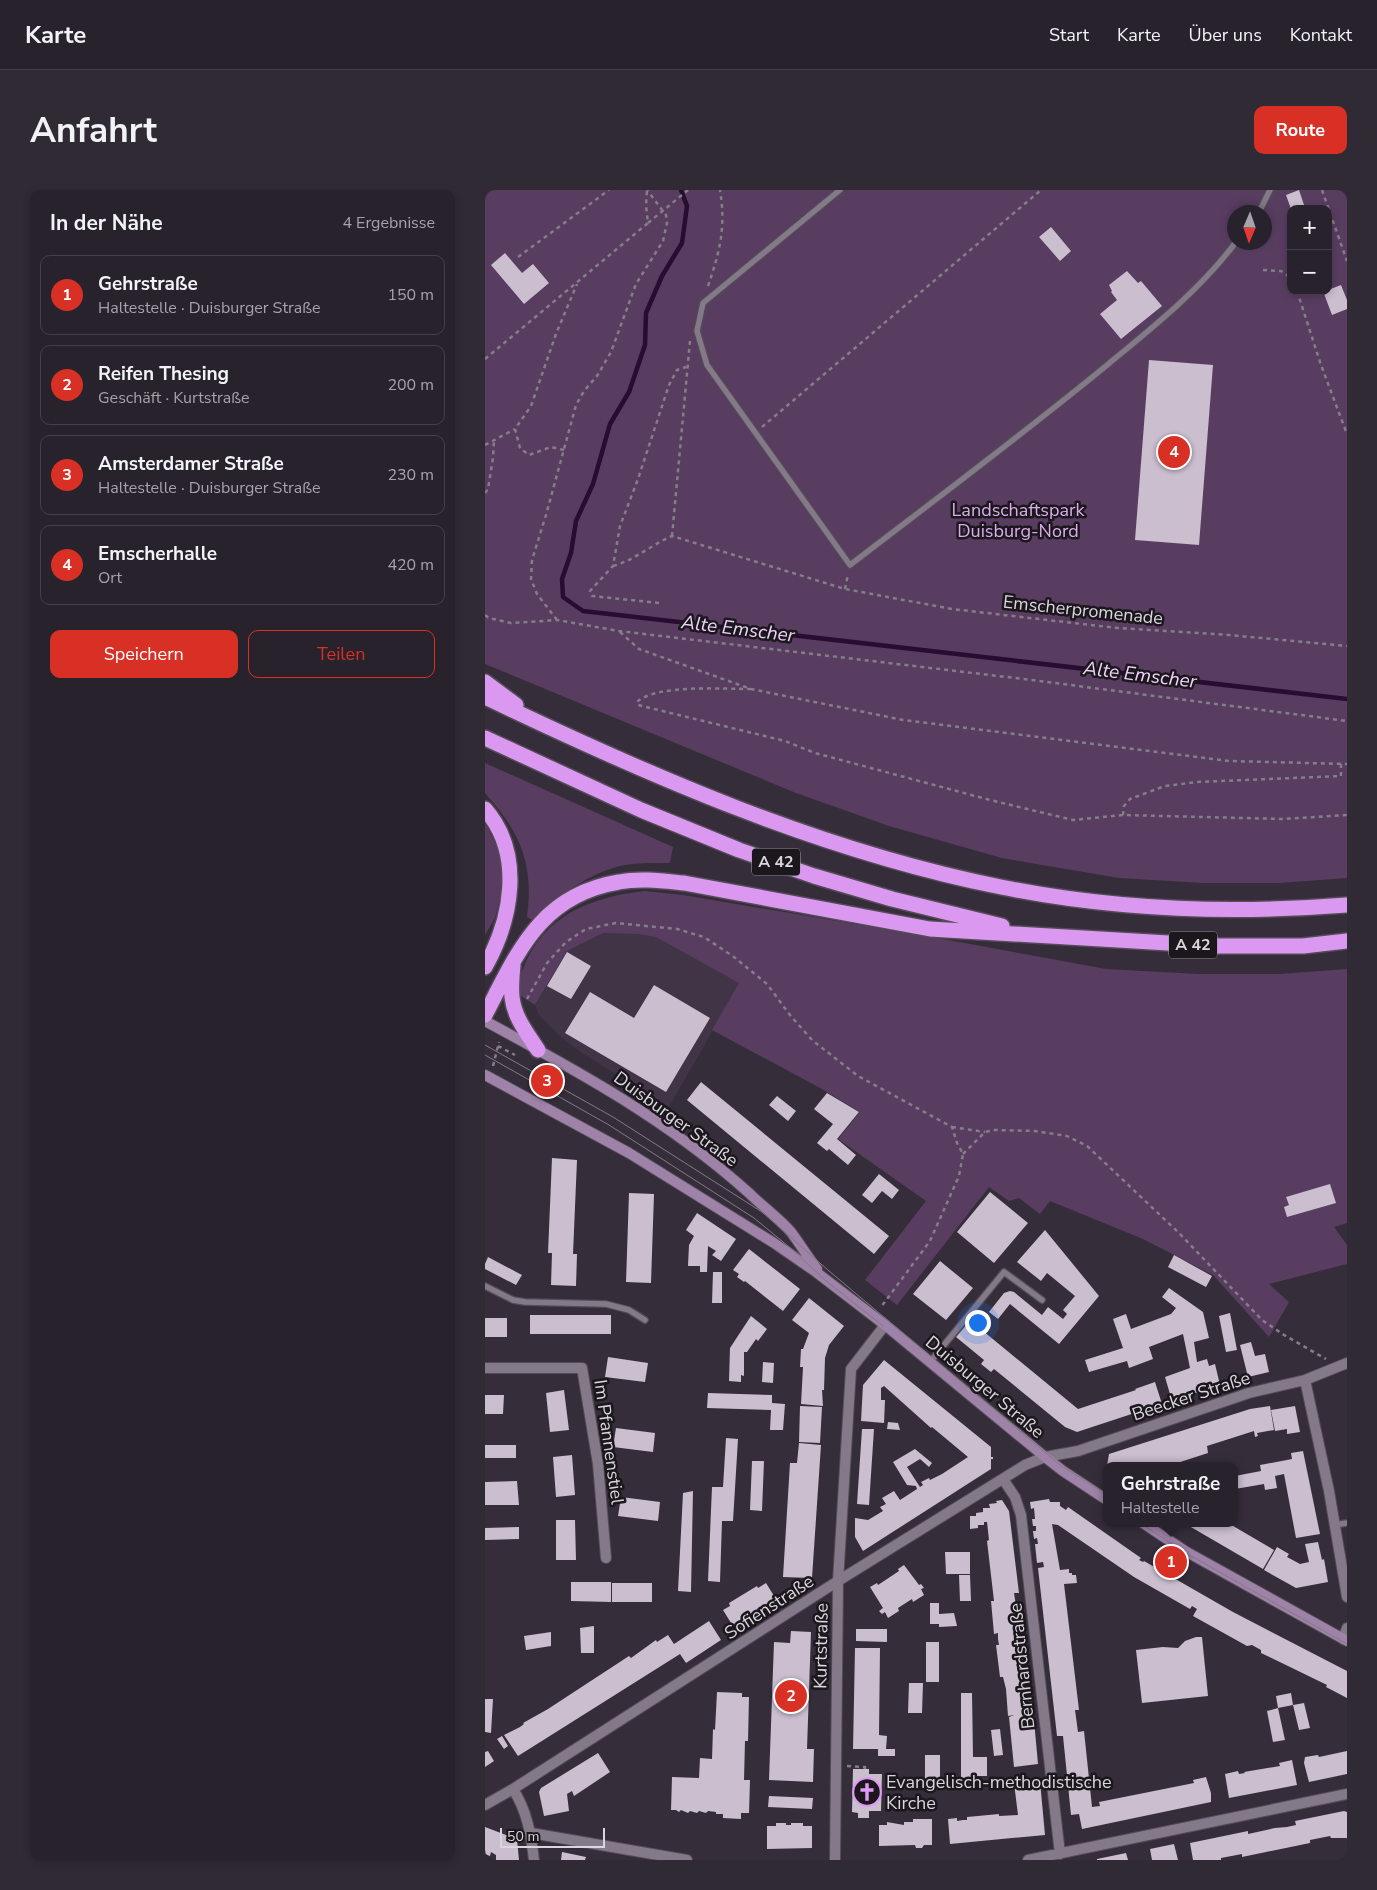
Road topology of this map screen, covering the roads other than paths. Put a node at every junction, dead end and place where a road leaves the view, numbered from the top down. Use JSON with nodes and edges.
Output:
{"nodes":[{"id":1,"x":840,"y":190,"type":"edge"},
{"id":2,"x":1269,"y":190,"type":"edge"},
{"id":3,"x":1262,"y":205,"type":"edge"},
{"id":4,"x":1230,"y":250,"type":"edge"},
{"id":5,"x":485,"y":682,"type":"edge"},
{"id":6,"x":485,"y":697,"type":"edge"},
{"id":7,"x":546,"y":726,"type":"junction"},
{"id":8,"x":485,"y":738,"type":"edge"},
{"id":9,"x":485,"y":809,"type":"edge"},
{"id":10,"x":1347,"y":905,"type":"edge"},
{"id":11,"x":501,"y":930,"type":"junction"},
{"id":12,"x":1083,"y":938,"type":"junction"},
{"id":13,"x":1347,"y":941,"type":"edge"},
{"id":14,"x":485,"y":947,"type":"edge"},
{"id":15,"x":513,"y":962,"type":"junction"},
{"id":16,"x":485,"y":967,"type":"edge"},
{"id":17,"x":485,"y":1015,"type":"edge"},
{"id":18,"x":485,"y":1021,"type":"edge"},
{"id":19,"x":538,"y":1050,"type":"junction"},
{"id":20,"x":485,"y":1075,"type":"edge"},
{"id":21,"x":822,"y":1276,"type":"junction"},
{"id":22,"x":485,"y":1286,"type":"edge"},
{"id":23,"x":1042,"y":1300,"type":"dead end"},
{"id":24,"x":645,"y":1320,"type":"dead end"},
{"id":25,"x":885,"y":1325,"type":"junction"},
{"id":26,"x":930,"y":1362,"type":"junction"},
{"id":27,"x":1343,"y":1365,"type":"edge"},
{"id":28,"x":485,"y":1368,"type":"edge"},
{"id":29,"x":1305,"y":1380,"type":"junction"},
{"id":30,"x":1045,"y":1458,"type":"junction"},
{"id":31,"x":1003,"y":1478,"type":"junction"},
{"id":32,"x":1103,"y":1497,"type":"edge"},
{"id":33,"x":1347,"y":1523,"type":"edge"},
{"id":34,"x":1334,"y":1525,"type":"junction"},
{"id":35,"x":1149,"y":1527,"type":"edge"},
{"id":36,"x":606,"y":1558,"type":"dead end"},
{"id":37,"x":839,"y":1581,"type":"junction"},
{"id":38,"x":1347,"y":1597,"type":"edge"},
{"id":39,"x":1347,"y":1628,"type":"edge"},
{"id":40,"x":1345,"y":1640,"type":"edge"},
{"id":41,"x":513,"y":1789,"type":"junction"},
{"id":42,"x":1347,"y":1794,"type":"edge"},
{"id":43,"x":485,"y":1797,"type":"edge"},
{"id":44,"x":485,"y":1805,"type":"edge"},
{"id":45,"x":531,"y":1833,"type":"junction"},
{"id":46,"x":1060,"y":1854,"type":"junction"},
{"id":47,"x":534,"y":1860,"type":"edge"},
{"id":48,"x":687,"y":1860,"type":"edge"},
{"id":49,"x":835,"y":1860,"type":"edge"},
{"id":50,"x":1028,"y":1860,"type":"edge"}],
"edges":[{"from":1,"to":4,"type":"lane"},
{"from":2,"to":3,"type":"lane"},
{"from":5,"to":7,"type":"highway"},
{"from":6,"to":7,"type":"highway","number":"A 42"},
{"from":7,"to":10,"type":"highway","number":"A 42"},
{"from":8,"to":12,"type":"highway","number":"A 42"},
{"from":9,"to":11,"type":"highway"},
{"from":11,"to":14,"type":"highway"},
{"from":11,"to":16,"type":"highway"},
{"from":12,"to":13,"type":"highway","number":"A 42"},
{"from":12,"to":15,"type":"highway"},
{"from":15,"to":17,"type":"highway"},
{"from":15,"to":19,"type":"highway"},
{"from":18,"to":19,"type":"main road","name":"Duisburger Straße"},
{"from":19,"to":21,"type":"main road","name":"Duisburger Straße"},
{"from":20,"to":21,"type":"main road","name":"Duisburger Straße"},
{"from":21,"to":25,"type":"main road","name":"Duisburger Straße"},
{"from":22,"to":24,"type":"lane"},
{"from":23,"to":26,"type":"lane"},
{"from":25,"to":26,"type":"main road","name":"Duisburger Straße"},
{"from":25,"to":37,"type":"street","name":"Kurtstraße"},
{"from":26,"to":30,"type":"main road","name":"Duisburger Straße"},
{"from":27,"to":29,"type":"street","name":"Beecker Straße"},
{"from":28,"to":36,"type":"street","name":"Im Pfannenstiel"},
{"from":29,"to":30,"type":"street","name":"Beecker Straße"},
{"from":29,"to":34,"type":"street"},
{"from":30,"to":31,"type":"street","name":"Sofienstraße"},
{"from":30,"to":32,"type":"main road","name":"Duisburger Straße"},
{"from":31,"to":37,"type":"street","name":"Sofienstraße"},
{"from":31,"to":46,"type":"street","name":"Bernhardstraße"},
{"from":33,"to":34,"type":"lane"},
{"from":34,"to":38,"type":"street"},
{"from":35,"to":40,"type":"main road"},
{"from":37,"to":41,"type":"street","name":"Sofienstraße"},
{"from":37,"to":49,"type":"street","name":"Kurtstraße"},
{"from":39,"to":40,"type":"street"},
{"from":41,"to":43,"type":"street","name":"Sofienstraße"},
{"from":41,"to":44,"type":"street","name":"Sofienstraße"},
{"from":41,"to":45,"type":"street"},
{"from":42,"to":46,"type":"street"},
{"from":45,"to":47,"type":"street"},
{"from":45,"to":48,"type":"street"},
{"from":46,"to":50,"type":"street"}]}
